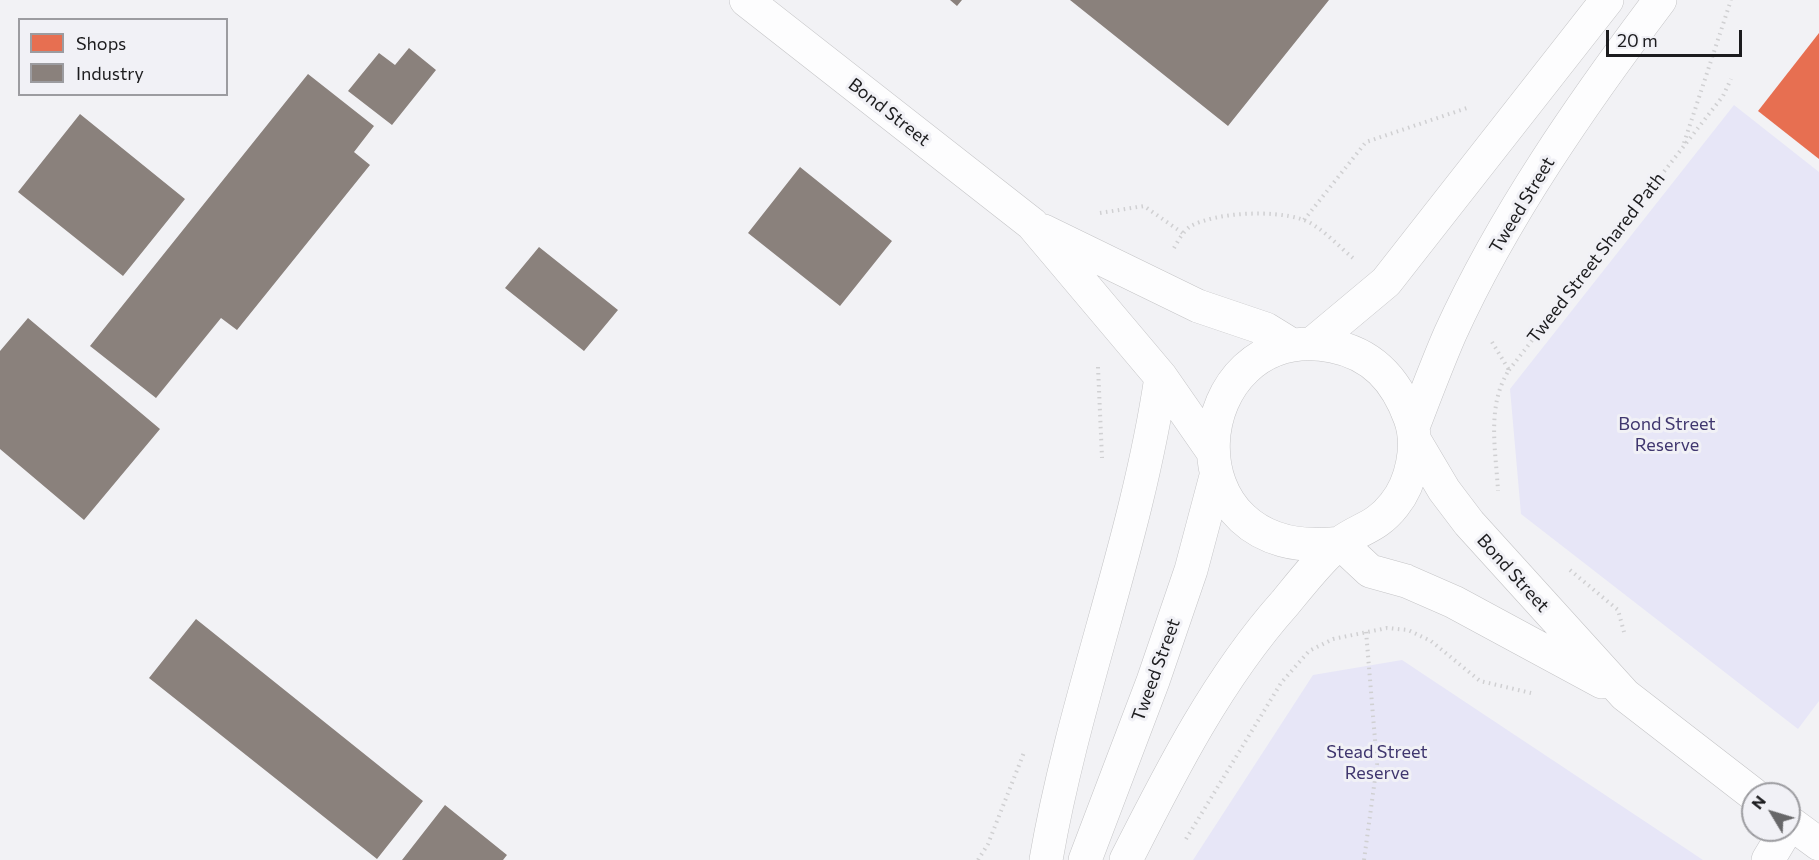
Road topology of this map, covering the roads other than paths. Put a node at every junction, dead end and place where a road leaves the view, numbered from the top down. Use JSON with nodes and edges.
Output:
{"nodes":[{"id":1,"x":746,"y":0,"type":"edge"},
{"id":2,"x":1660,"y":0,"type":"edge"},
{"id":3,"x":1600,"y":6,"type":"edge"},
{"id":4,"x":1032,"y":225,"type":"junction"},
{"id":5,"x":1303,"y":344,"type":"junction"},
{"id":6,"x":1161,"y":377,"type":"junction"},
{"id":7,"x":1414,"y":434,"type":"junction"},
{"id":8,"x":1214,"y":463,"type":"junction"},
{"id":9,"x":1340,"y":543,"type":"junction"},
{"id":10,"x":1625,"y":695,"type":"junction"},
{"id":11,"x":1741,"y":785,"type":"edge"},
{"id":12,"x":1801,"y":833,"type":"edge"},
{"id":13,"x":1779,"y":842,"type":"edge"},
{"id":14,"x":1819,"y":844,"type":"edge"},
{"id":15,"x":1046,"y":860,"type":"edge"},
{"id":16,"x":1085,"y":860,"type":"edge"},
{"id":17,"x":1126,"y":860,"type":"edge"},
{"id":18,"x":1768,"y":860,"type":"edge"}],
"edges":[{"from":1,"to":4,"type":"main road","name":"Bond Street"},
{"from":2,"to":7,"type":"main road","name":"Tweed Street"},
{"from":3,"to":5,"type":"main road"},
{"from":4,"to":5,"type":"main road","name":"Bond Street"},
{"from":4,"to":6,"type":"main road","name":"Bond Street"},
{"from":5,"to":7,"type":"main road","name":"Bond Street"},
{"from":5,"to":8,"type":"main road"},
{"from":6,"to":8,"type":"main road","name":"Bond Street"},
{"from":6,"to":15,"type":"main road"},
{"from":7,"to":9,"type":"main road","name":"Bond Street"},
{"from":7,"to":10,"type":"main road","name":"Bond Street"},
{"from":8,"to":9,"type":"main road","name":"Bond Street"},
{"from":8,"to":16,"type":"main road","name":"Tweed Street"},
{"from":9,"to":10,"type":"main road","name":"Bond Street"},
{"from":9,"to":17,"type":"main road"},
{"from":10,"to":11,"type":"main road","name":"Bond Street"},
{"from":12,"to":14,"type":"main road"},
{"from":13,"to":18,"type":"main road"}]}
